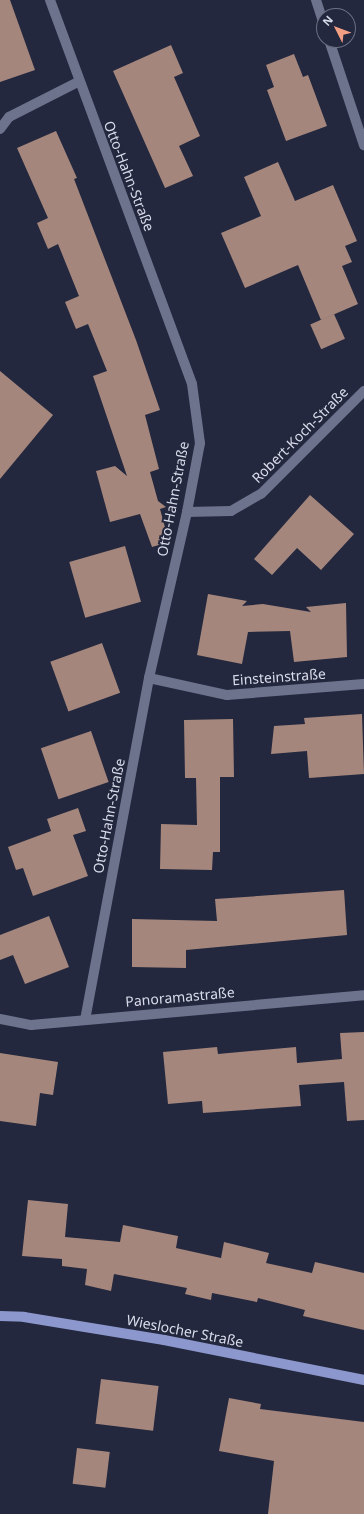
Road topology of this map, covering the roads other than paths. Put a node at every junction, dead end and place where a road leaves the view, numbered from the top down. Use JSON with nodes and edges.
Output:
{"nodes":[{"id":1,"x":50,"y":0,"type":"edge"},
{"id":2,"x":332,"y":48,"type":"edge"},
{"id":3,"x":78,"y":82,"type":"junction"},
{"id":4,"x":0,"y":129,"type":"edge"},
{"id":5,"x":364,"y":145,"type":"edge"},
{"id":6,"x":364,"y":391,"type":"edge"},
{"id":7,"x":187,"y":512,"type":"junction"},
{"id":8,"x":149,"y":678,"type":"junction"},
{"id":9,"x":364,"y":684,"type":"edge"},
{"id":10,"x":364,"y":995,"type":"edge"},
{"id":11,"x":0,"y":1019,"type":"edge"},
{"id":12,"x":85,"y":1020,"type":"junction"},
{"id":13,"x":0,"y":1316,"type":"edge"},
{"id":14,"x":364,"y":1380,"type":"edge"}],
"edges":[{"from":1,"to":3,"type":"street","name":"Otto-Hahn-Straße"},
{"from":2,"to":5,"type":"street"},
{"from":3,"to":4,"type":"street"},
{"from":3,"to":7,"type":"street","name":"Otto-Hahn-Straße"},
{"from":6,"to":7,"type":"street","name":"Robert-Koch-Straße"},
{"from":7,"to":8,"type":"street","name":"Otto-Hahn-Straße"},
{"from":8,"to":9,"type":"street","name":"Einsteinstraße"},
{"from":8,"to":12,"type":"street","name":"Otto-Hahn-Straße"},
{"from":10,"to":12,"type":"street","name":"Panoramastraße"},
{"from":11,"to":12,"type":"street","name":"Panoramastraße"},
{"from":13,"to":14,"type":"main road","name":"Wieslocher Straße"}]}
